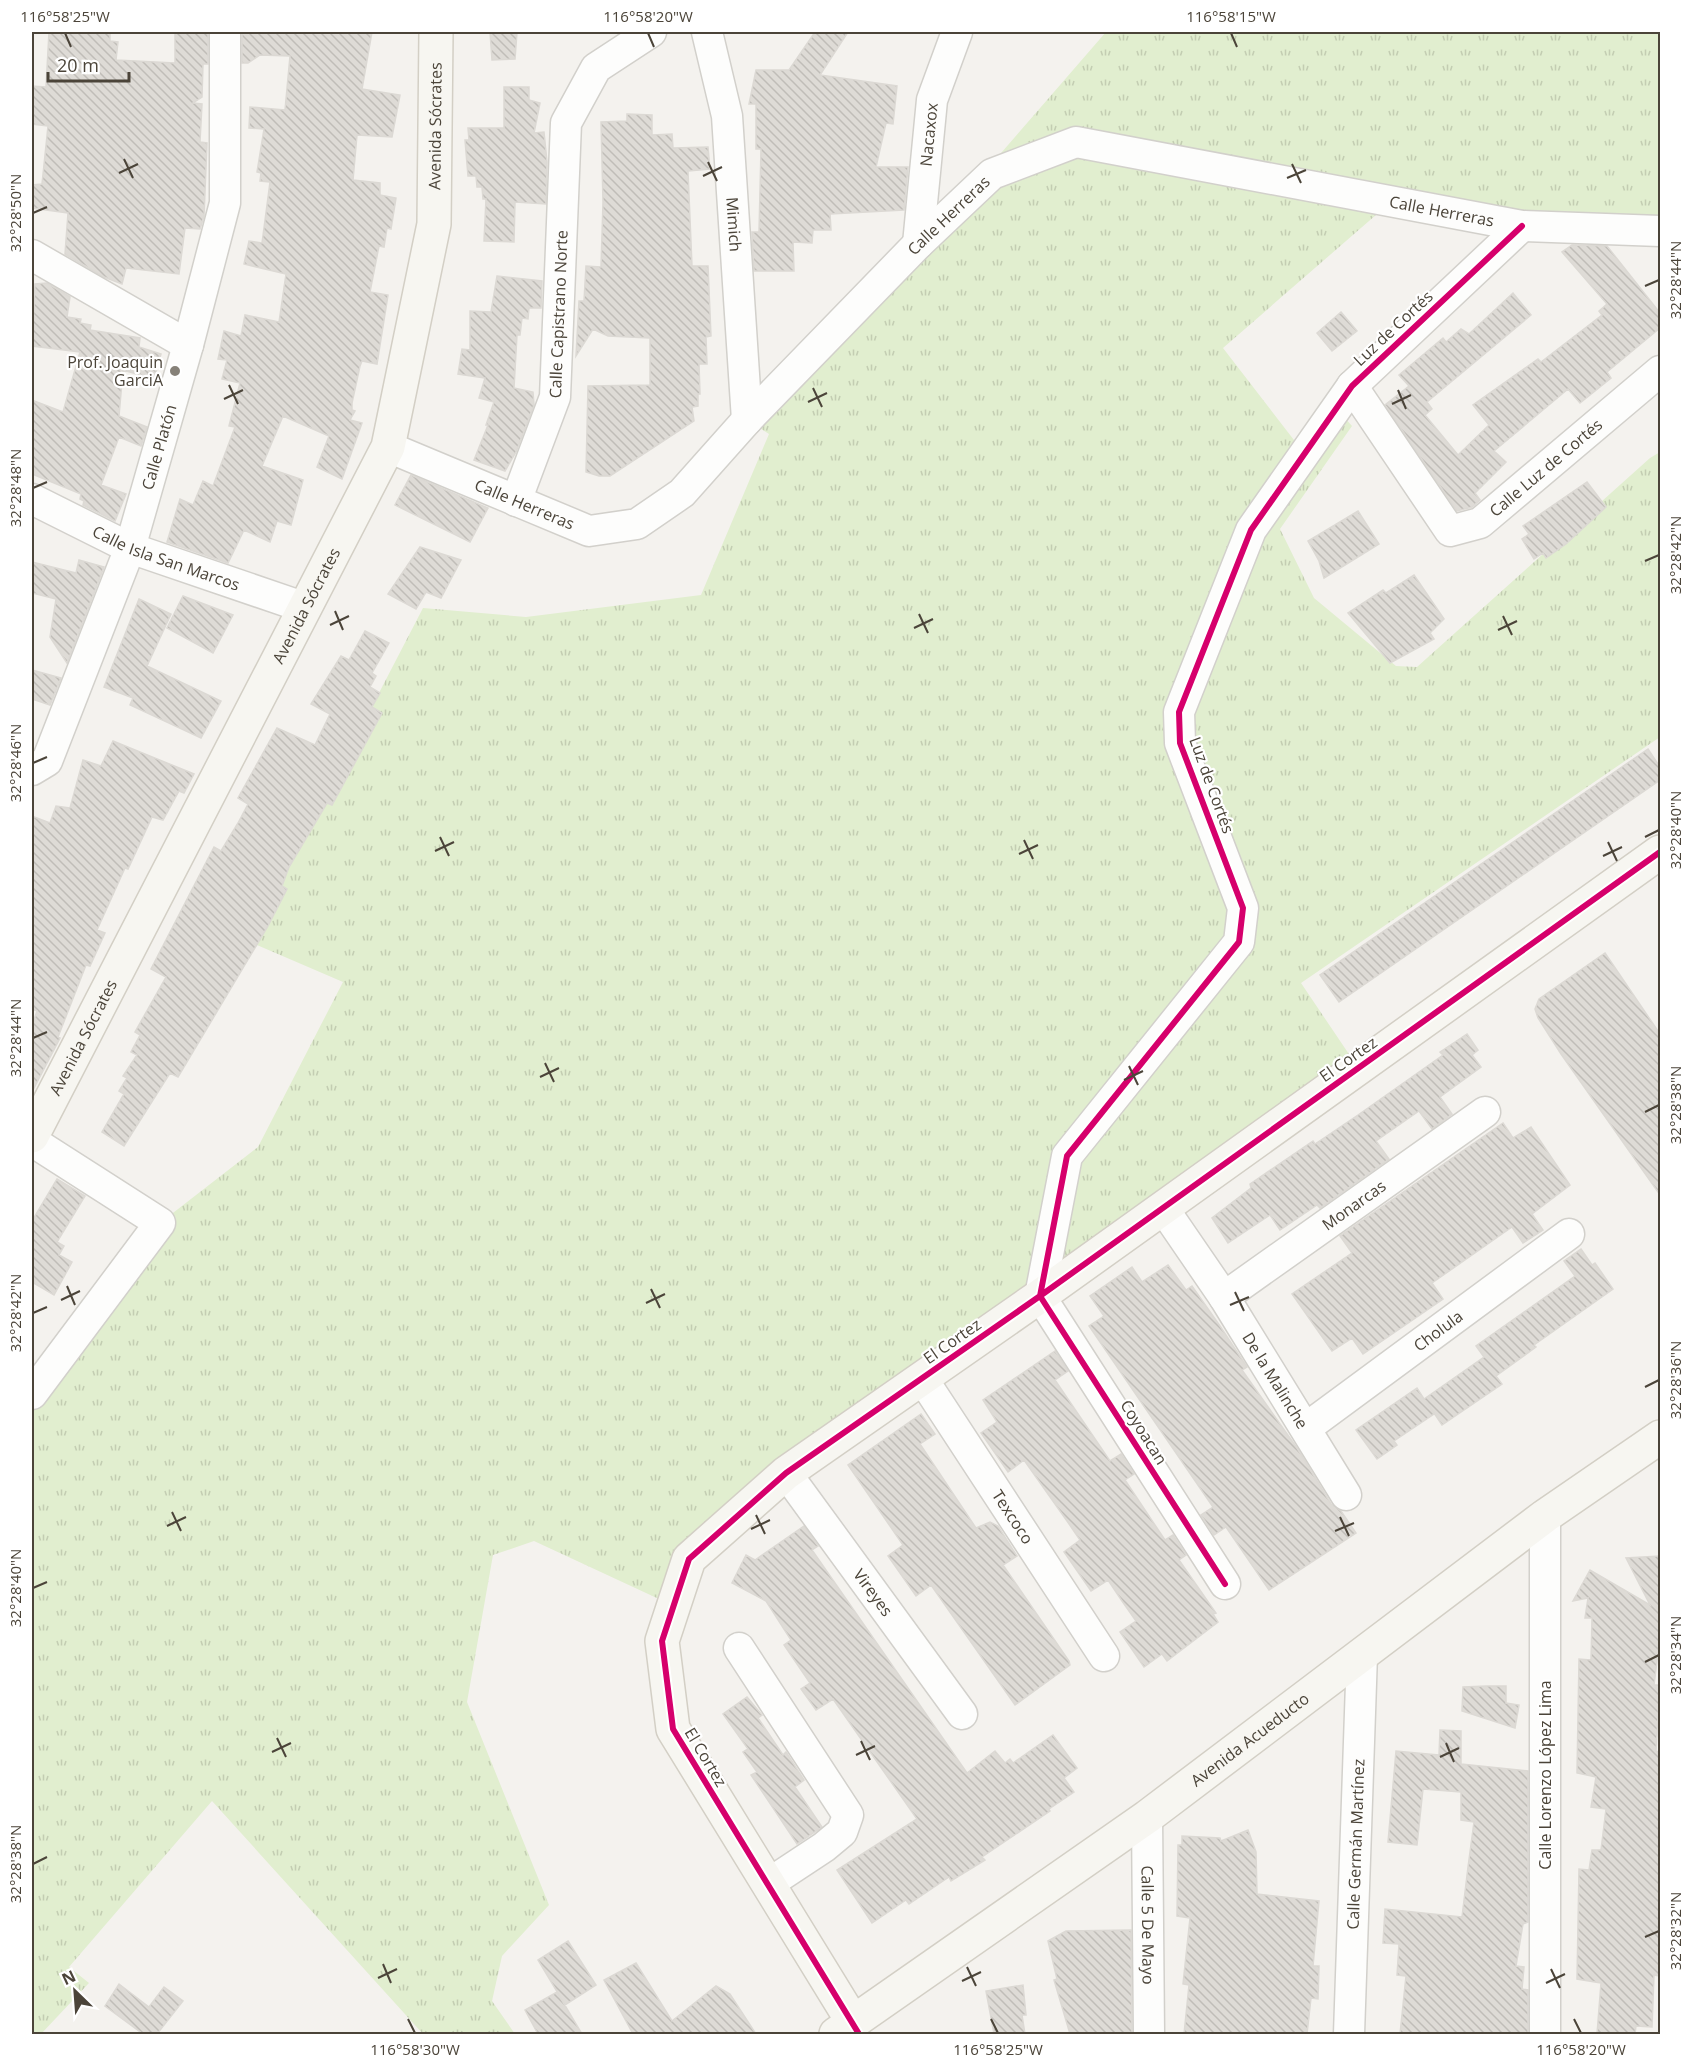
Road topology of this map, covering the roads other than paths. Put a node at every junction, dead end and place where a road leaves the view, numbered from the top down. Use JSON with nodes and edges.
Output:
{"nodes":[{"id":1,"x":225,"y":32,"type":"edge"},
{"id":2,"x":436,"y":32,"type":"edge"},
{"id":3,"x":651,"y":32,"type":"edge"},
{"id":4,"x":707,"y":32,"type":"edge"},
{"id":5,"x":957,"y":32,"type":"edge"},
{"id":6,"x":1522,"y":226,"type":"junction"},
{"id":7,"x":1660,"y":231,"type":"edge"},
{"id":8,"x":918,"y":244,"type":"junction"},
{"id":9,"x":32,"y":255,"type":"edge"},
{"id":10,"x":189,"y":345,"type":"junction"},
{"id":11,"x":1660,"y":371,"type":"edge"},
{"id":12,"x":1352,"y":386,"type":"junction"},
{"id":13,"x":747,"y":420,"type":"junction"},
{"id":14,"x":388,"y":447,"type":"junction"},
{"id":15,"x":32,"y":499,"type":"edge"},
{"id":16,"x":516,"y":501,"type":"junction"},
{"id":17,"x":130,"y":548,"type":"junction"},
{"id":18,"x":306,"y":608,"type":"junction"},
{"id":19,"x":32,"y":770,"type":"edge"},
{"id":20,"x":1660,"y":852,"type":"edge"},
{"id":21,"x":1485,"y":1112,"type":"dead end"},
{"id":22,"x":32,"y":1139,"type":"edge"},
{"id":23,"x":1163,"y":1208,"type":"junction"},
{"id":24,"x":1569,"y":1234,"type":"dead end"},
{"id":25,"x":1041,"y":1296,"type":"junction"},
{"id":26,"x":1224,"y":1298,"type":"junction"},
{"id":27,"x":922,"y":1378,"type":"junction"},
{"id":28,"x":32,"y":1394,"type":"edge"},
{"id":29,"x":1306,"y":1428,"type":"junction"},
{"id":30,"x":1660,"y":1437,"type":"edge"},
{"id":31,"x":786,"y":1473,"type":"junction"},
{"id":32,"x":1346,"y":1495,"type":"dead end"},
{"id":33,"x":1545,"y":1516,"type":"junction"},
{"id":34,"x":1225,"y":1584,"type":"dead end"},
{"id":35,"x":739,"y":1648,"type":"dead end"},
{"id":36,"x":1362,"y":1654,"type":"junction"},
{"id":37,"x":1104,"y":1656,"type":"dead end"},
{"id":38,"x":962,"y":1714,"type":"dead end"},
{"id":39,"x":1147,"y":1816,"type":"junction"},
{"id":40,"x":768,"y":1884,"type":"junction"},
{"id":41,"x":849,"y":2030,"type":"edge"},
{"id":42,"x":1149,"y":2034,"type":"edge"},
{"id":43,"x":1349,"y":2034,"type":"edge"},
{"id":44,"x":1545,"y":2034,"type":"edge"}],
"edges":[{"from":1,"to":10,"type":"street","name":"Calle Platón"},
{"from":2,"to":14,"type":"street","name":"Avenida Sócrates"},
{"from":3,"to":16,"type":"street","name":"Calle Capistrano Norte"},
{"from":4,"to":13,"type":"street","name":"Mimich"},
{"from":5,"to":8,"type":"street","name":"Nacaxox"},
{"from":6,"to":7,"type":"street","name":"Calle Herreras"},
{"from":6,"to":8,"type":"street","name":"Calle Herreras"},
{"from":6,"to":12,"type":"street","name":"Luz de Cortés"},
{"from":8,"to":13,"type":"street","name":"Calle Herreras"},
{"from":9,"to":10,"type":"street"},
{"from":10,"to":17,"type":"street","name":"Calle Platón"},
{"from":11,"to":12,"type":"street","name":"Calle Luz de Cortés"},
{"from":12,"to":25,"type":"street","name":"Luz de Cortés"},
{"from":13,"to":16,"type":"street","name":"Calle Herreras"},
{"from":14,"to":16,"type":"street","name":"Calle Herreras"},
{"from":14,"to":18,"type":"street","name":"Avenida Sócrates"},
{"from":15,"to":17,"type":"street","name":"Calle Isla San Marcos"},
{"from":17,"to":18,"type":"street","name":"Calle Isla San Marcos"},
{"from":17,"to":19,"type":"street","name":"Calle Platón"},
{"from":18,"to":22,"type":"street","name":"Avenida Sócrates"},
{"from":20,"to":23,"type":"street","name":"El Cortez"},
{"from":21,"to":26,"type":"street","name":"Monarcas"},
{"from":22,"to":28,"type":"street"},
{"from":23,"to":25,"type":"street","name":"El Cortez"},
{"from":23,"to":26,"type":"street","name":"De la Malinche"},
{"from":24,"to":29,"type":"street","name":"Cholula"},
{"from":25,"to":27,"type":"street","name":"El Cortez"},
{"from":25,"to":34,"type":"street","name":"Coyoacan"},
{"from":26,"to":29,"type":"street","name":"De la Malinche"},
{"from":27,"to":31,"type":"street","name":"El Cortez"},
{"from":27,"to":37,"type":"street","name":"Texcoco"},
{"from":29,"to":32,"type":"street","name":"De la Malinche"},
{"from":30,"to":33,"type":"street","name":"Avenida Acueducto"},
{"from":31,"to":38,"type":"street","name":"Vireyes"},
{"from":31,"to":40,"type":"street","name":"El Cortez"},
{"from":33,"to":36,"type":"street","name":"Avenida Acueducto"},
{"from":33,"to":44,"type":"street","name":"Calle Lorenzo López Lima"},
{"from":35,"to":40,"type":"street"},
{"from":36,"to":39,"type":"street","name":"Avenida Acueducto"},
{"from":36,"to":43,"type":"street","name":"Calle Germán Martínez"},
{"from":39,"to":41,"type":"street","name":"Avenida Acueducto"},
{"from":39,"to":42,"type":"street","name":"Calle 5 De Mayo"},
{"from":40,"to":41,"type":"street","name":"El Cortez"}]}
